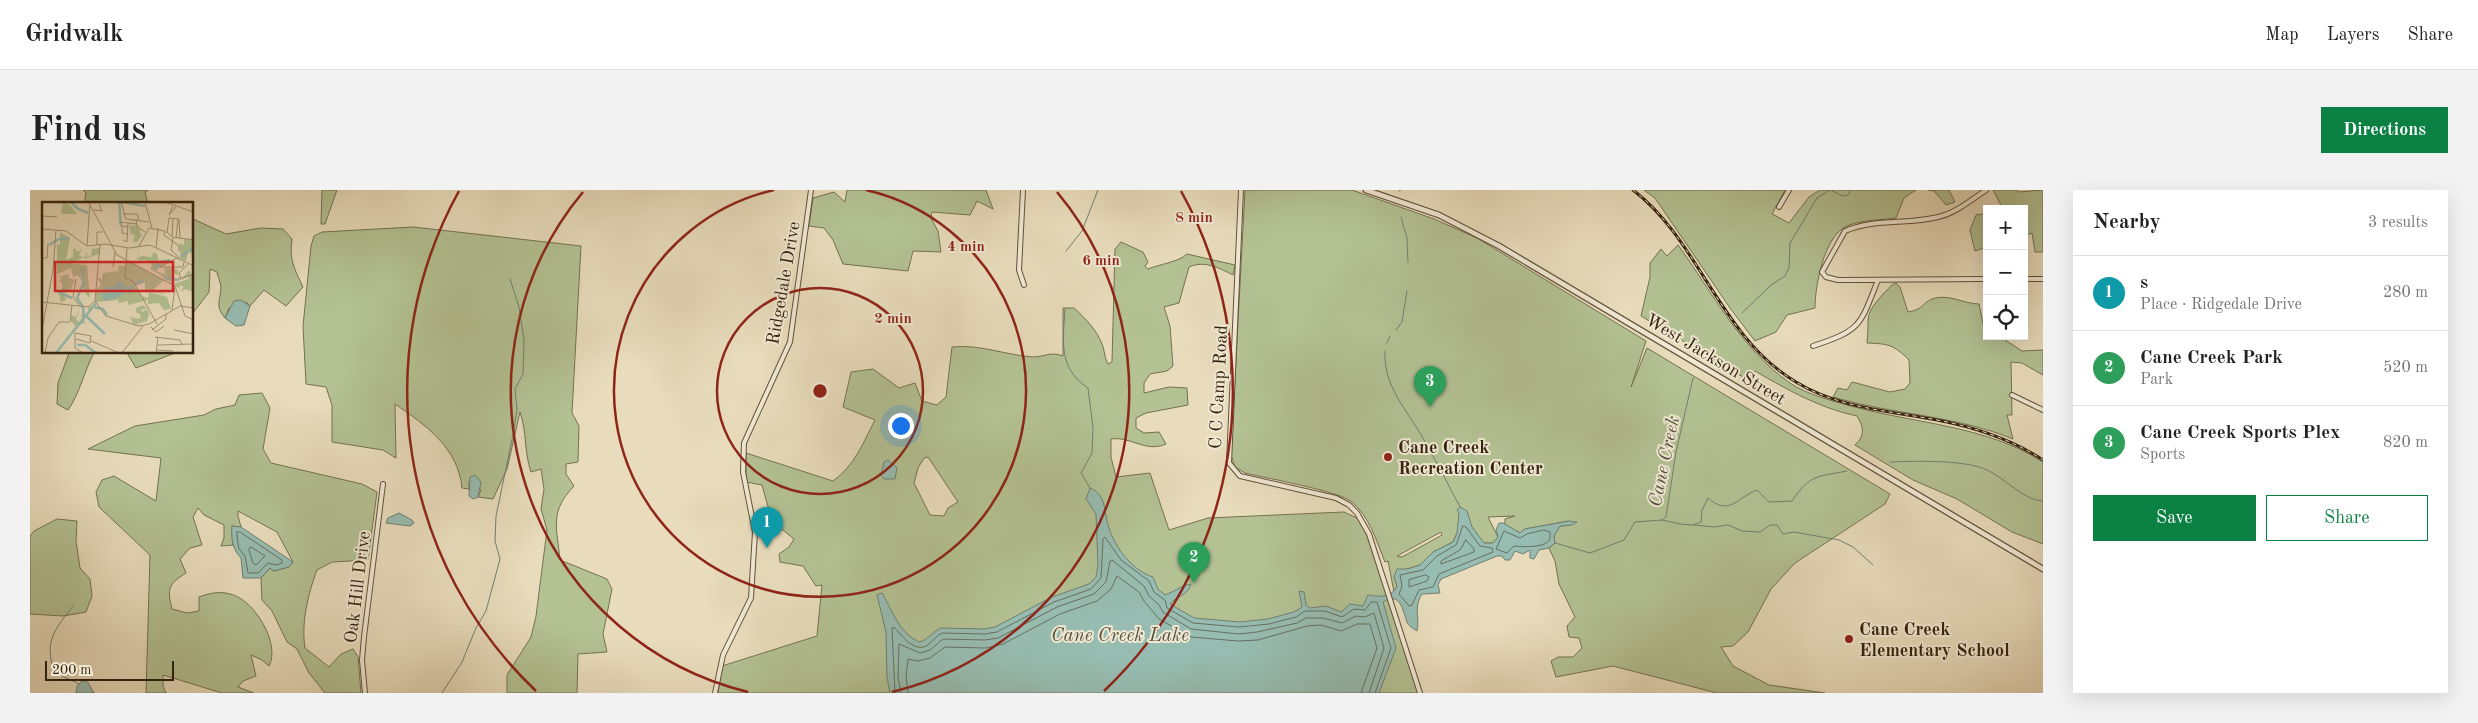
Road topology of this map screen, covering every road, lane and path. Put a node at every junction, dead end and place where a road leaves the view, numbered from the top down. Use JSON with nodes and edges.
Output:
{"nodes":[{"id":1,"x":811,"y":190,"type":"edge"},
{"id":2,"x":1023,"y":190,"type":"edge"},
{"id":3,"x":1241,"y":190,"type":"edge"},
{"id":4,"x":1366,"y":190,"type":"edge"},
{"id":5,"x":1788,"y":190,"type":"edge"},
{"id":6,"x":1986,"y":190,"type":"edge"},
{"id":7,"x":1779,"y":207,"type":"dead end"},
{"id":8,"x":1983,"y":279,"type":"edge"},
{"id":9,"x":2028,"y":279,"type":"edge"},
{"id":10,"x":2043,"y":279,"type":"edge"},
{"id":11,"x":1878,"y":280,"type":"junction"},
{"id":12,"x":1024,"y":285,"type":"dead end"},
{"id":13,"x":1814,"y":346,"type":"dead end"},
{"id":14,"x":2012,"y":395,"type":"dead end"},
{"id":15,"x":2043,"y":410,"type":"edge"},
{"id":16,"x":383,"y":484,"type":"dead end"},
{"id":17,"x":2043,"y":569,"type":"edge"},
{"id":18,"x":365,"y":693,"type":"edge"},
{"id":19,"x":715,"y":693,"type":"edge"},
{"id":20,"x":1420,"y":693,"type":"edge"}],
"edges":[{"from":1,"to":19,"type":"street","name":"Ridgedale Drive"},
{"from":2,"to":12,"type":"street"},
{"from":3,"to":20,"type":"street","name":"C C Camp Road"},
{"from":4,"to":17,"type":"street","name":"West Jackson Street"},
{"from":5,"to":7,"type":"street"},
{"from":6,"to":11,"type":"street"},
{"from":8,"to":11,"type":"street"},
{"from":9,"to":10,"type":"street"},
{"from":11,"to":13,"type":"street"},
{"from":14,"to":15,"type":"street"},
{"from":16,"to":18,"type":"street","name":"Oak Hill Drive"}]}
